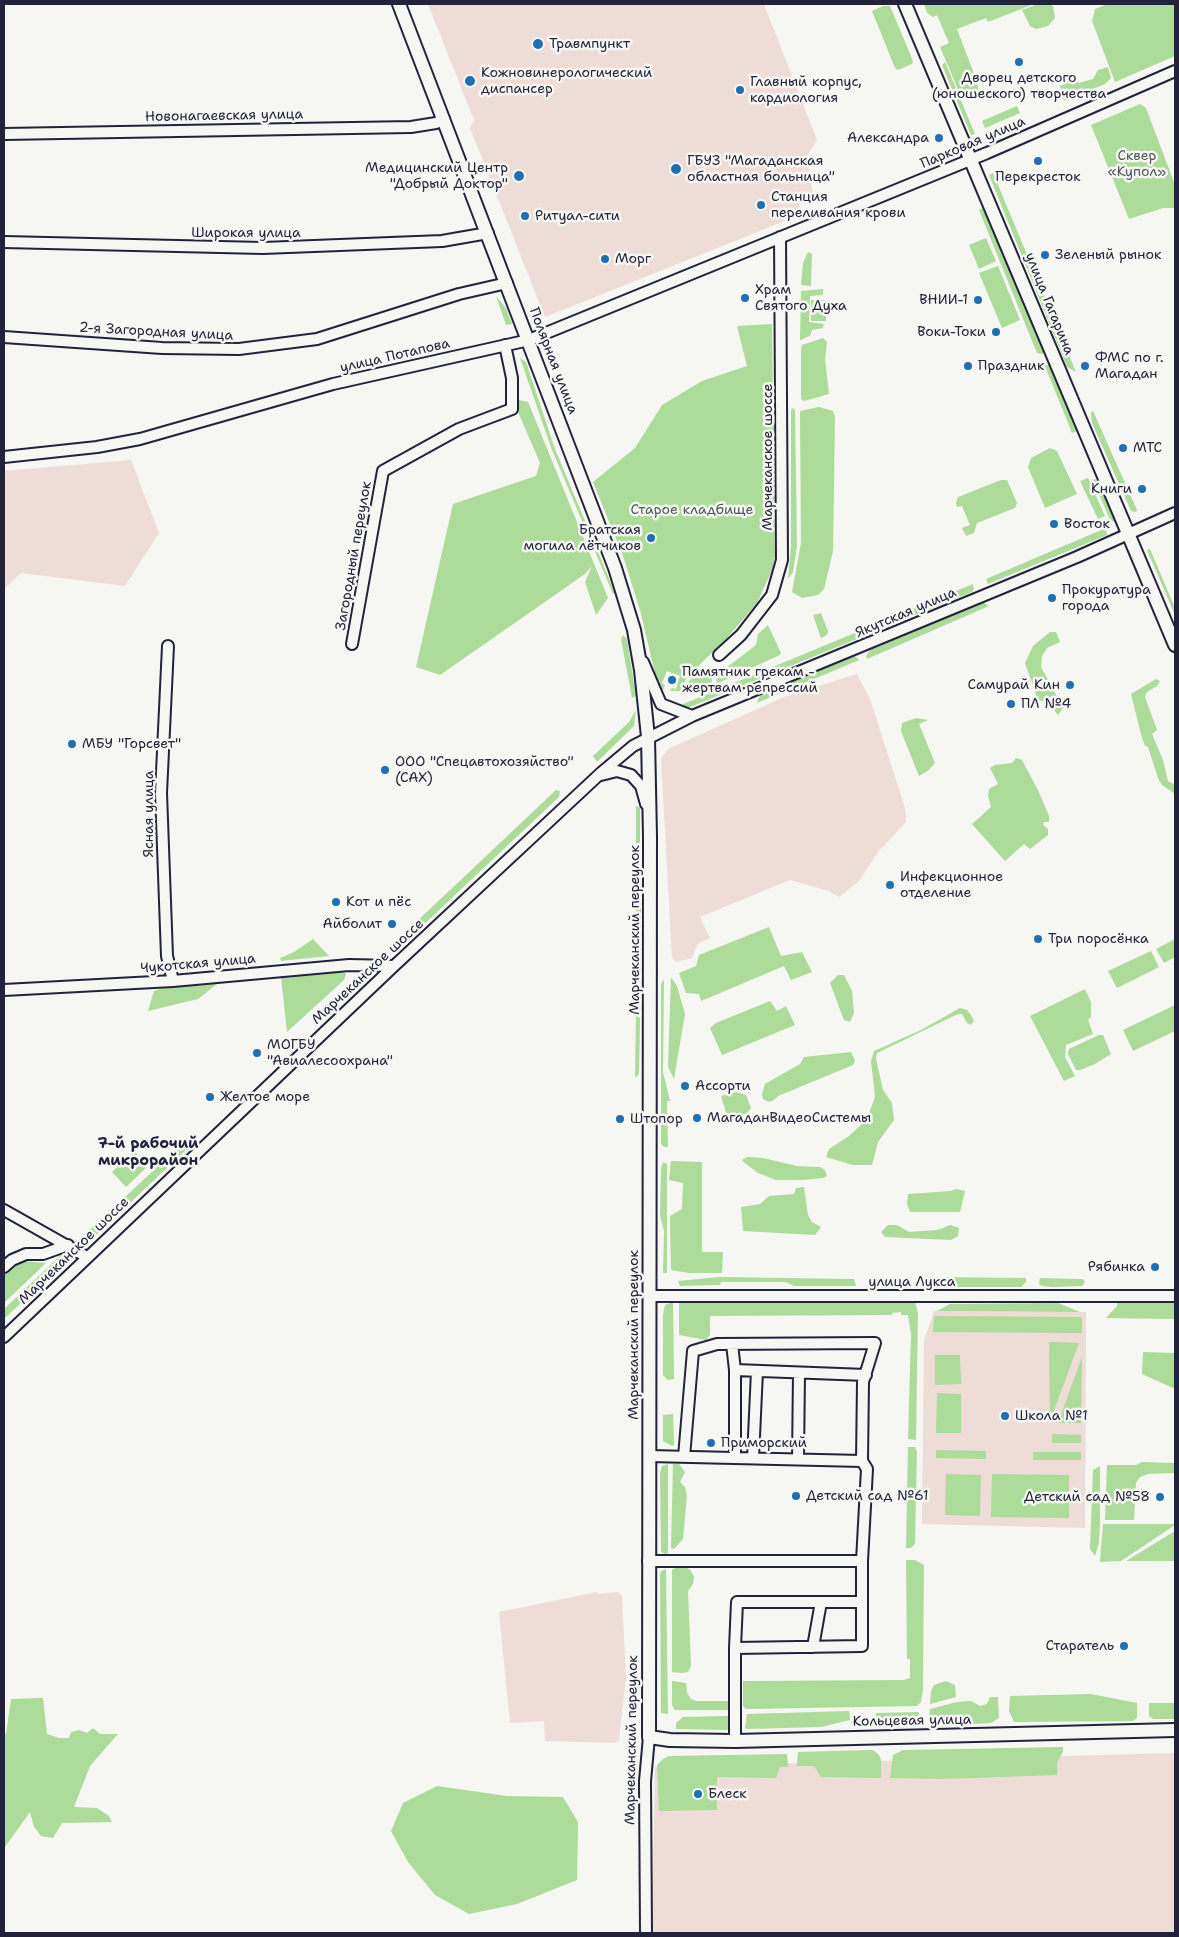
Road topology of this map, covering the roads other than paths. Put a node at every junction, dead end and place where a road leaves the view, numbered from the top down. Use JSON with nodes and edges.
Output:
{"nodes":[{"id":1,"x":399,"y":4,"type":"edge"},
{"id":2,"x":905,"y":4,"type":"edge"},
{"id":3,"x":1175,"y":71,"type":"edge"},
{"id":4,"x":444,"y":119,"type":"junction"},
{"id":5,"x":4,"y":134,"type":"edge"},
{"id":6,"x":971,"y":160,"type":"junction"},
{"id":7,"x":488,"y":233,"type":"junction"},
{"id":8,"x":780,"y":237,"type":"junction"},
{"id":9,"x":4,"y":242,"type":"edge"},
{"id":10,"x":508,"y":283,"type":"junction"},
{"id":11,"x":4,"y":337,"type":"edge"},
{"id":12,"x":529,"y":340,"type":"junction"},
{"id":13,"x":505,"y":345,"type":"junction"},
{"id":14,"x":4,"y":457,"type":"edge"},
{"id":15,"x":1175,"y":513,"type":"edge"},
{"id":16,"x":1128,"y":534,"type":"junction"},
{"id":17,"x":352,"y":644,"type":"dead end"},
{"id":18,"x":1175,"y":645,"type":"edge"},
{"id":19,"x":168,"y":646,"type":"dead end"},
{"id":20,"x":638,"y":650,"type":"junction"},
{"id":21,"x":719,"y":655,"type":"dead end"},
{"id":22,"x":692,"y":716,"type":"junction"},
{"id":23,"x":648,"y":737,"type":"junction"},
{"id":24,"x":600,"y":775,"type":"junction"},
{"id":25,"x":650,"y":819,"type":"junction"},
{"id":26,"x":394,"y":966,"type":"junction"},
{"id":27,"x":173,"y":981,"type":"junction"},
{"id":28,"x":4,"y":990,"type":"edge"},
{"id":29,"x":4,"y":1210,"type":"edge"},
{"id":30,"x":68,"y":1245,"type":"junction"},
{"id":31,"x":87,"y":1257,"type":"junction"},
{"id":32,"x":4,"y":1267,"type":"edge"},
{"id":33,"x":650,"y":1296,"type":"junction"},
{"id":34,"x":1175,"y":1296,"type":"edge"},
{"id":35,"x":4,"y":1336,"type":"edge"},
{"id":36,"x":732,"y":1344,"type":"junction"},
{"id":37,"x":735,"y":1370,"type":"junction"},
{"id":38,"x":757,"y":1372,"type":"junction"},
{"id":39,"x":799,"y":1373,"type":"junction"},
{"id":40,"x":866,"y":1375,"type":"junction"},
{"id":41,"x":649,"y":1456,"type":"junction"},
{"id":42,"x":684,"y":1457,"type":"junction"},
{"id":43,"x":735,"y":1458,"type":"junction"},
{"id":44,"x":753,"y":1458,"type":"junction"},
{"id":45,"x":798,"y":1459,"type":"junction"},
{"id":46,"x":862,"y":1461,"type":"junction"},
{"id":47,"x":648,"y":1561,"type":"junction"},
{"id":48,"x":862,"y":1561,"type":"junction"},
{"id":49,"x":821,"y":1602,"type":"junction"},
{"id":50,"x":862,"y":1602,"type":"junction"},
{"id":51,"x":813,"y":1647,"type":"junction"},
{"id":52,"x":735,"y":1648,"type":"junction"},
{"id":53,"x":1175,"y":1730,"type":"edge"},
{"id":54,"x":649,"y":1737,"type":"junction"},
{"id":55,"x":735,"y":1741,"type":"junction"},
{"id":56,"x":646,"y":1933,"type":"edge"}],
"edges":[{"from":1,"to":4,"type":"main road","name":"Полярная улица"},
{"from":2,"to":6,"type":"main road","name":"улица Гагарина"},
{"from":3,"to":6,"type":"street","name":"Парковая улица"},
{"from":4,"to":5,"type":"street","name":"Новонагаевская улица"},
{"from":4,"to":7,"type":"main road","name":"Полярная улица"},
{"from":6,"to":8,"type":"street","name":"Парковая улица"},
{"from":6,"to":16,"type":"main road","name":"улица Гагарина"},
{"from":7,"to":9,"type":"street","name":"Широкая улица"},
{"from":7,"to":10,"type":"main road","name":"Полярная улица"},
{"from":8,"to":12,"type":"street","name":"улица Потапова"},
{"from":8,"to":21,"type":"street","name":"Марчеканское шоссе"},
{"from":10,"to":11,"type":"street","name":"2-я Загородная улица"},
{"from":10,"to":12,"type":"main road","name":"Полярная улица"},
{"from":12,"to":13,"type":"street","name":"улица Потапова"},
{"from":12,"to":20,"type":"main road","name":"Полярная улица"},
{"from":13,"to":14,"type":"street","name":"улица Потапова"},
{"from":13,"to":17,"type":"street","name":"Загородный переулок"},
{"from":15,"to":16,"type":"street","name":"Якутская улица"},
{"from":16,"to":18,"type":"main road","name":"улица Гагарина"},
{"from":16,"to":22,"type":"street","name":"Якутская улица"},
{"from":19,"to":27,"type":"street","name":"Ясная улица"},
{"from":20,"to":22,"type":"street"},
{"from":20,"to":23,"type":"main road","name":"Полярная улица"},
{"from":22,"to":23,"type":"street","name":"Якутская улица"},
{"from":23,"to":24,"type":"street","name":"Марчеканское шоссе"},
{"from":23,"to":25,"type":"main road","name":"Марчеканский переулок"},
{"from":24,"to":25,"type":"street"},
{"from":24,"to":26,"type":"street","name":"Марчеканское шоссе"},
{"from":25,"to":33,"type":"main road","name":"Марчеканский переулок"},
{"from":26,"to":27,"type":"street","name":"Чукотская улица"},
{"from":26,"to":31,"type":"street","name":"Марчеканское шоссе"},
{"from":27,"to":28,"type":"street","name":"Чукотская улица"},
{"from":29,"to":30,"type":"street"},
{"from":30,"to":31,"type":"street"},
{"from":30,"to":32,"type":"street"},
{"from":31,"to":35,"type":"street","name":"Марчеканское шоссе"},
{"from":33,"to":34,"type":"street","name":"улица Лукса"},
{"from":33,"to":41,"type":"main road","name":"Марчеканский переулок"},
{"from":36,"to":37,"type":"street"},
{"from":36,"to":40,"type":"street"},
{"from":36,"to":42,"type":"street"},
{"from":37,"to":38,"type":"street"},
{"from":37,"to":43,"type":"street"},
{"from":38,"to":39,"type":"street"},
{"from":38,"to":44,"type":"street"},
{"from":39,"to":40,"type":"street"},
{"from":39,"to":45,"type":"street"},
{"from":40,"to":46,"type":"street"},
{"from":41,"to":42,"type":"street"},
{"from":41,"to":47,"type":"main road","name":"Марчеканский переулок"},
{"from":42,"to":43,"type":"street"},
{"from":43,"to":44,"type":"street"},
{"from":44,"to":45,"type":"street"},
{"from":45,"to":46,"type":"street"},
{"from":46,"to":48,"type":"street"},
{"from":47,"to":48,"type":"street"},
{"from":47,"to":54,"type":"main road","name":"Марчеканский переулок"},
{"from":48,"to":50,"type":"street"},
{"from":49,"to":50,"type":"street"},
{"from":49,"to":51,"type":"street"},
{"from":49,"to":52,"type":"street"},
{"from":50,"to":51,"type":"street"},
{"from":51,"to":52,"type":"street"},
{"from":52,"to":55,"type":"street"},
{"from":53,"to":55,"type":"main road","name":"Кольцевая улица"},
{"from":54,"to":55,"type":"main road","name":"Кольцевая улица"},
{"from":54,"to":56,"type":"street","name":"Марчеканский переулок"}]}
